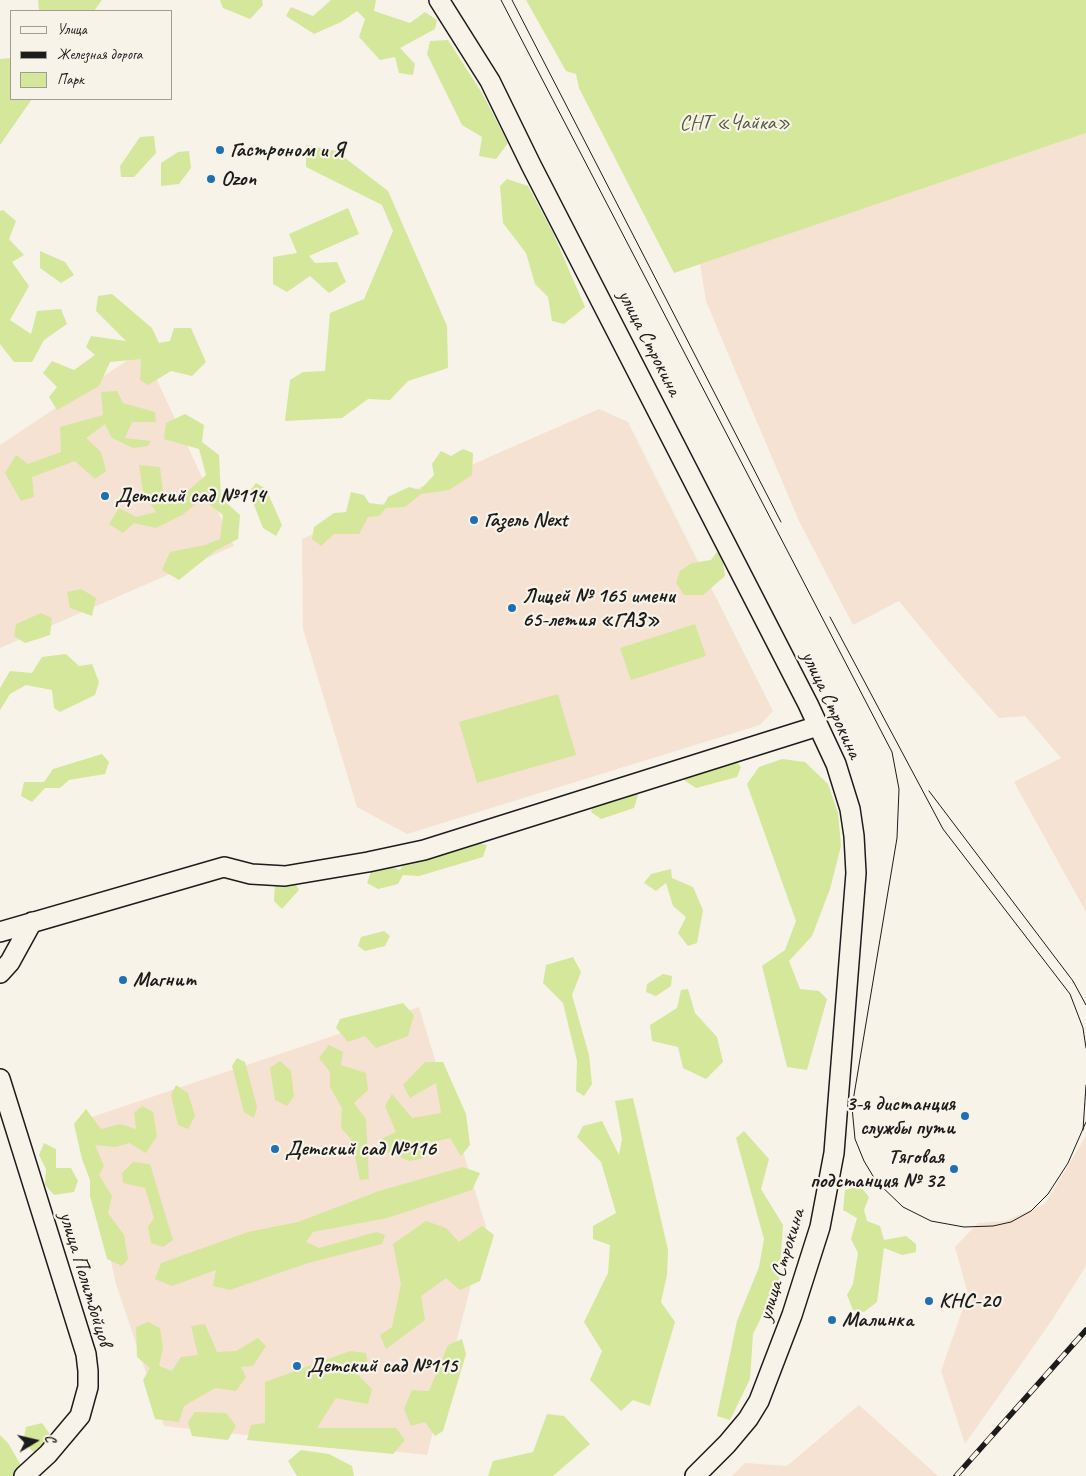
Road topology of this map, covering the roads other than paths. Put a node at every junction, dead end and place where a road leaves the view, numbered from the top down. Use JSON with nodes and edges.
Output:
{"nodes":[{"id":1,"x":439,"y":0,"type":"edge"},
{"id":2,"x":818,"y":726,"type":"junction"},
{"id":3,"x":32,"y":922,"type":"junction"},
{"id":4,"x":0,"y":932,"type":"edge"},
{"id":5,"x":0,"y":974,"type":"edge"},
{"id":6,"x":0,"y":1079,"type":"edge"},
{"id":7,"x":24,"y":1476,"type":"edge"},
{"id":8,"x":695,"y":1476,"type":"edge"}],
"edges":[{"from":1,"to":2,"type":"street","name":"улица Строкина"},
{"from":2,"to":3,"type":"street"},
{"from":2,"to":8,"type":"street","name":"улица Строкина"},
{"from":3,"to":4,"type":"street"},
{"from":3,"to":5,"type":"street"},
{"from":6,"to":7,"type":"street","name":"улица Политбойцов"}]}
